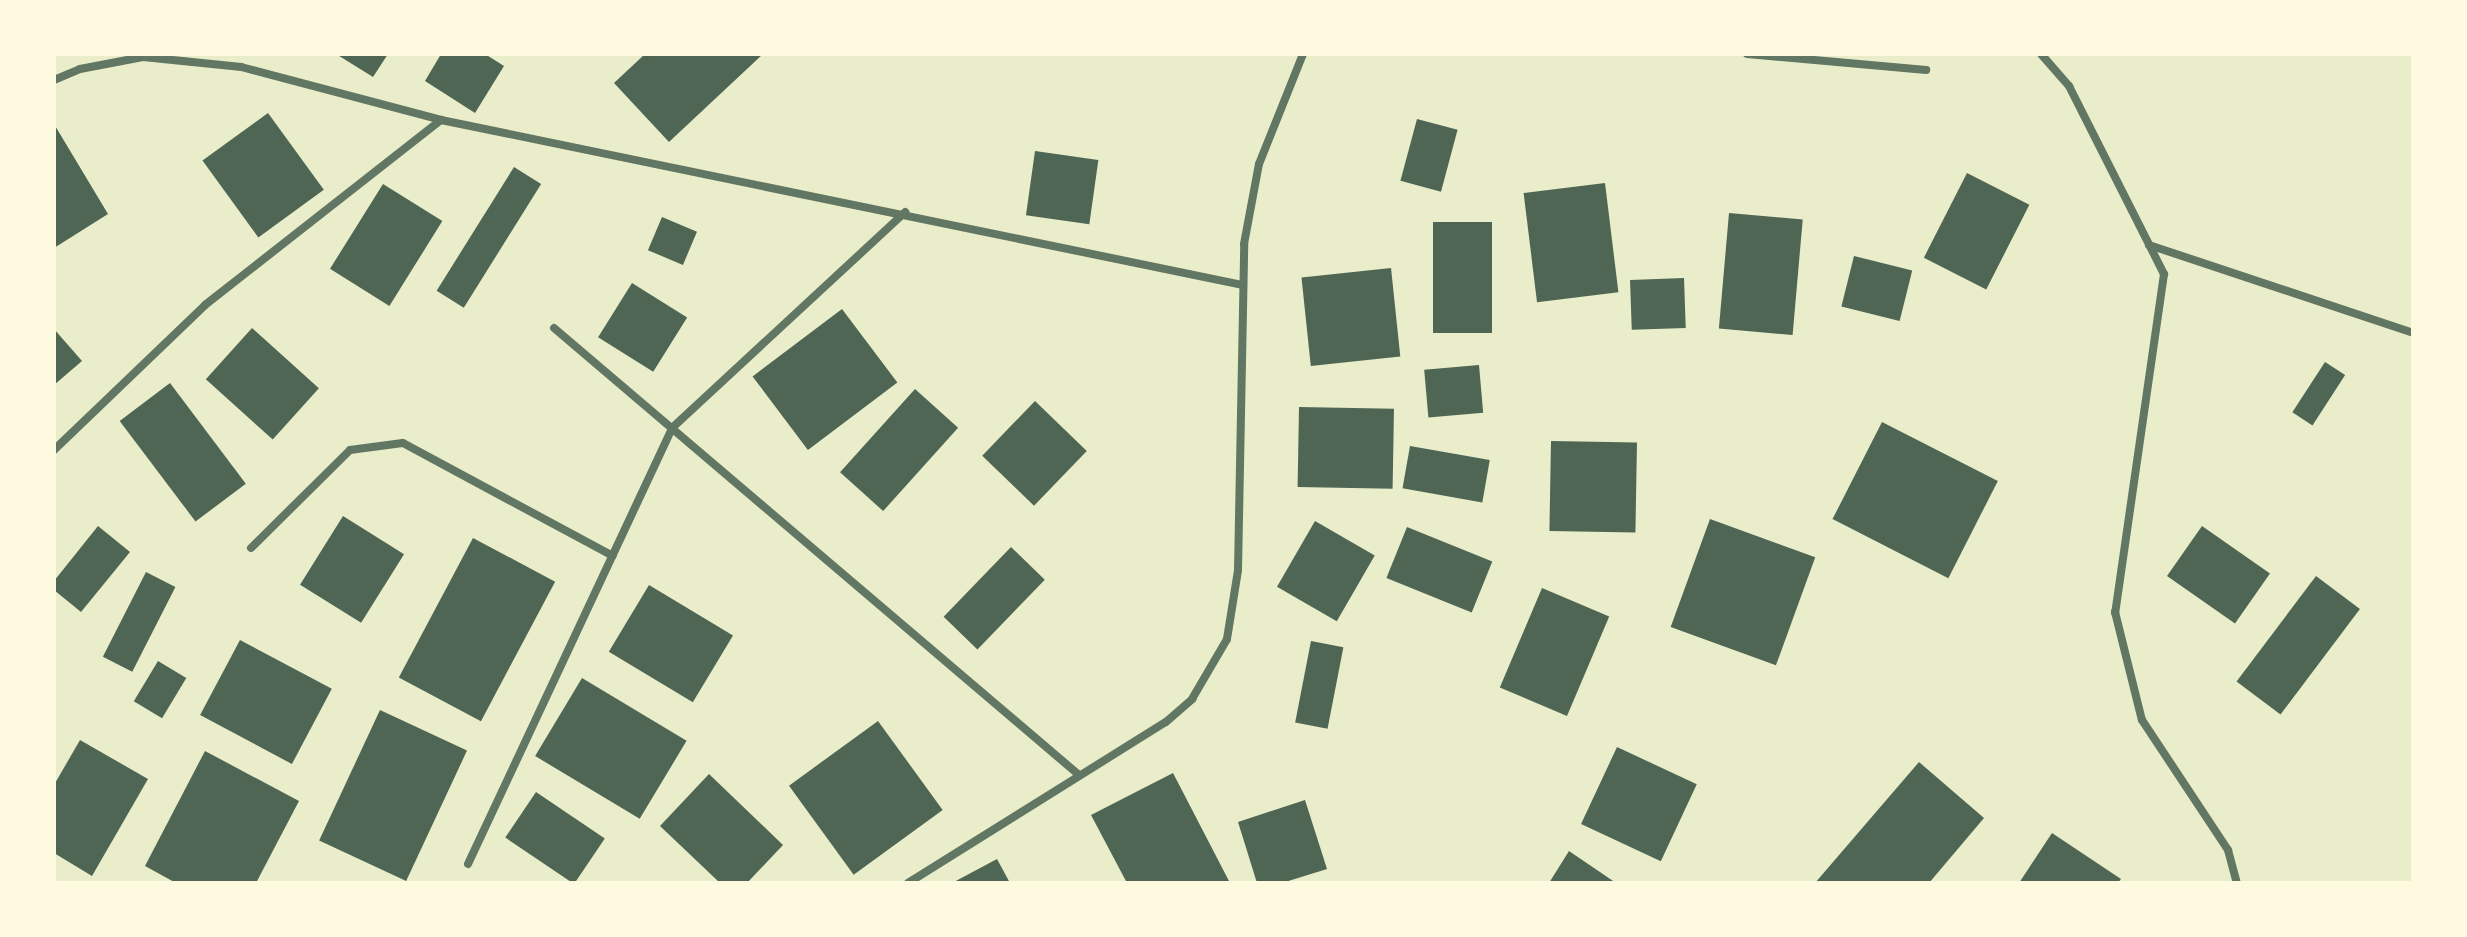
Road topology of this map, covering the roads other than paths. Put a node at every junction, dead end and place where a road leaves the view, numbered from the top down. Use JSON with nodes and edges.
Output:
{"nodes":[{"id":1,"x":1303,"y":54,"type":"edge"},
{"id":2,"x":1747,"y":54,"type":"edge"},
{"id":3,"x":2041,"y":54,"type":"edge"},
{"id":4,"x":1926,"y":70,"type":"dead end"},
{"id":5,"x":54,"y":80,"type":"edge"},
{"id":6,"x":441,"y":120,"type":"junction"},
{"id":7,"x":905,"y":212,"type":"junction"},
{"id":8,"x":2149,"y":245,"type":"junction"},
{"id":9,"x":1243,"y":285,"type":"junction"},
{"id":10,"x":554,"y":328,"type":"dead end"},
{"id":11,"x":2413,"y":333,"type":"edge"},
{"id":12,"x":672,"y":428,"type":"junction"},
{"id":13,"x":54,"y":450,"type":"edge"},
{"id":14,"x":251,"y":548,"type":"dead end"},
{"id":15,"x":613,"y":556,"type":"junction"},
{"id":16,"x":1079,"y":775,"type":"junction"},
{"id":17,"x":468,"y":864,"type":"dead end"},
{"id":18,"x":908,"y":883,"type":"edge"},
{"id":19,"x":2237,"y":883,"type":"edge"}],
"edges":[{"from":1,"to":9,"type":"street"},
{"from":2,"to":4,"type":"street"},
{"from":3,"to":8,"type":"street"},
{"from":5,"to":6,"type":"street"},
{"from":6,"to":7,"type":"street"},
{"from":6,"to":13,"type":"street"},
{"from":7,"to":9,"type":"street"},
{"from":7,"to":12,"type":"street"},
{"from":8,"to":11,"type":"street"},
{"from":8,"to":19,"type":"street"},
{"from":9,"to":16,"type":"street"},
{"from":10,"to":12,"type":"street"},
{"from":12,"to":15,"type":"street"},
{"from":12,"to":16,"type":"street"},
{"from":14,"to":15,"type":"street"},
{"from":15,"to":17,"type":"street"},
{"from":16,"to":18,"type":"street"}]}
